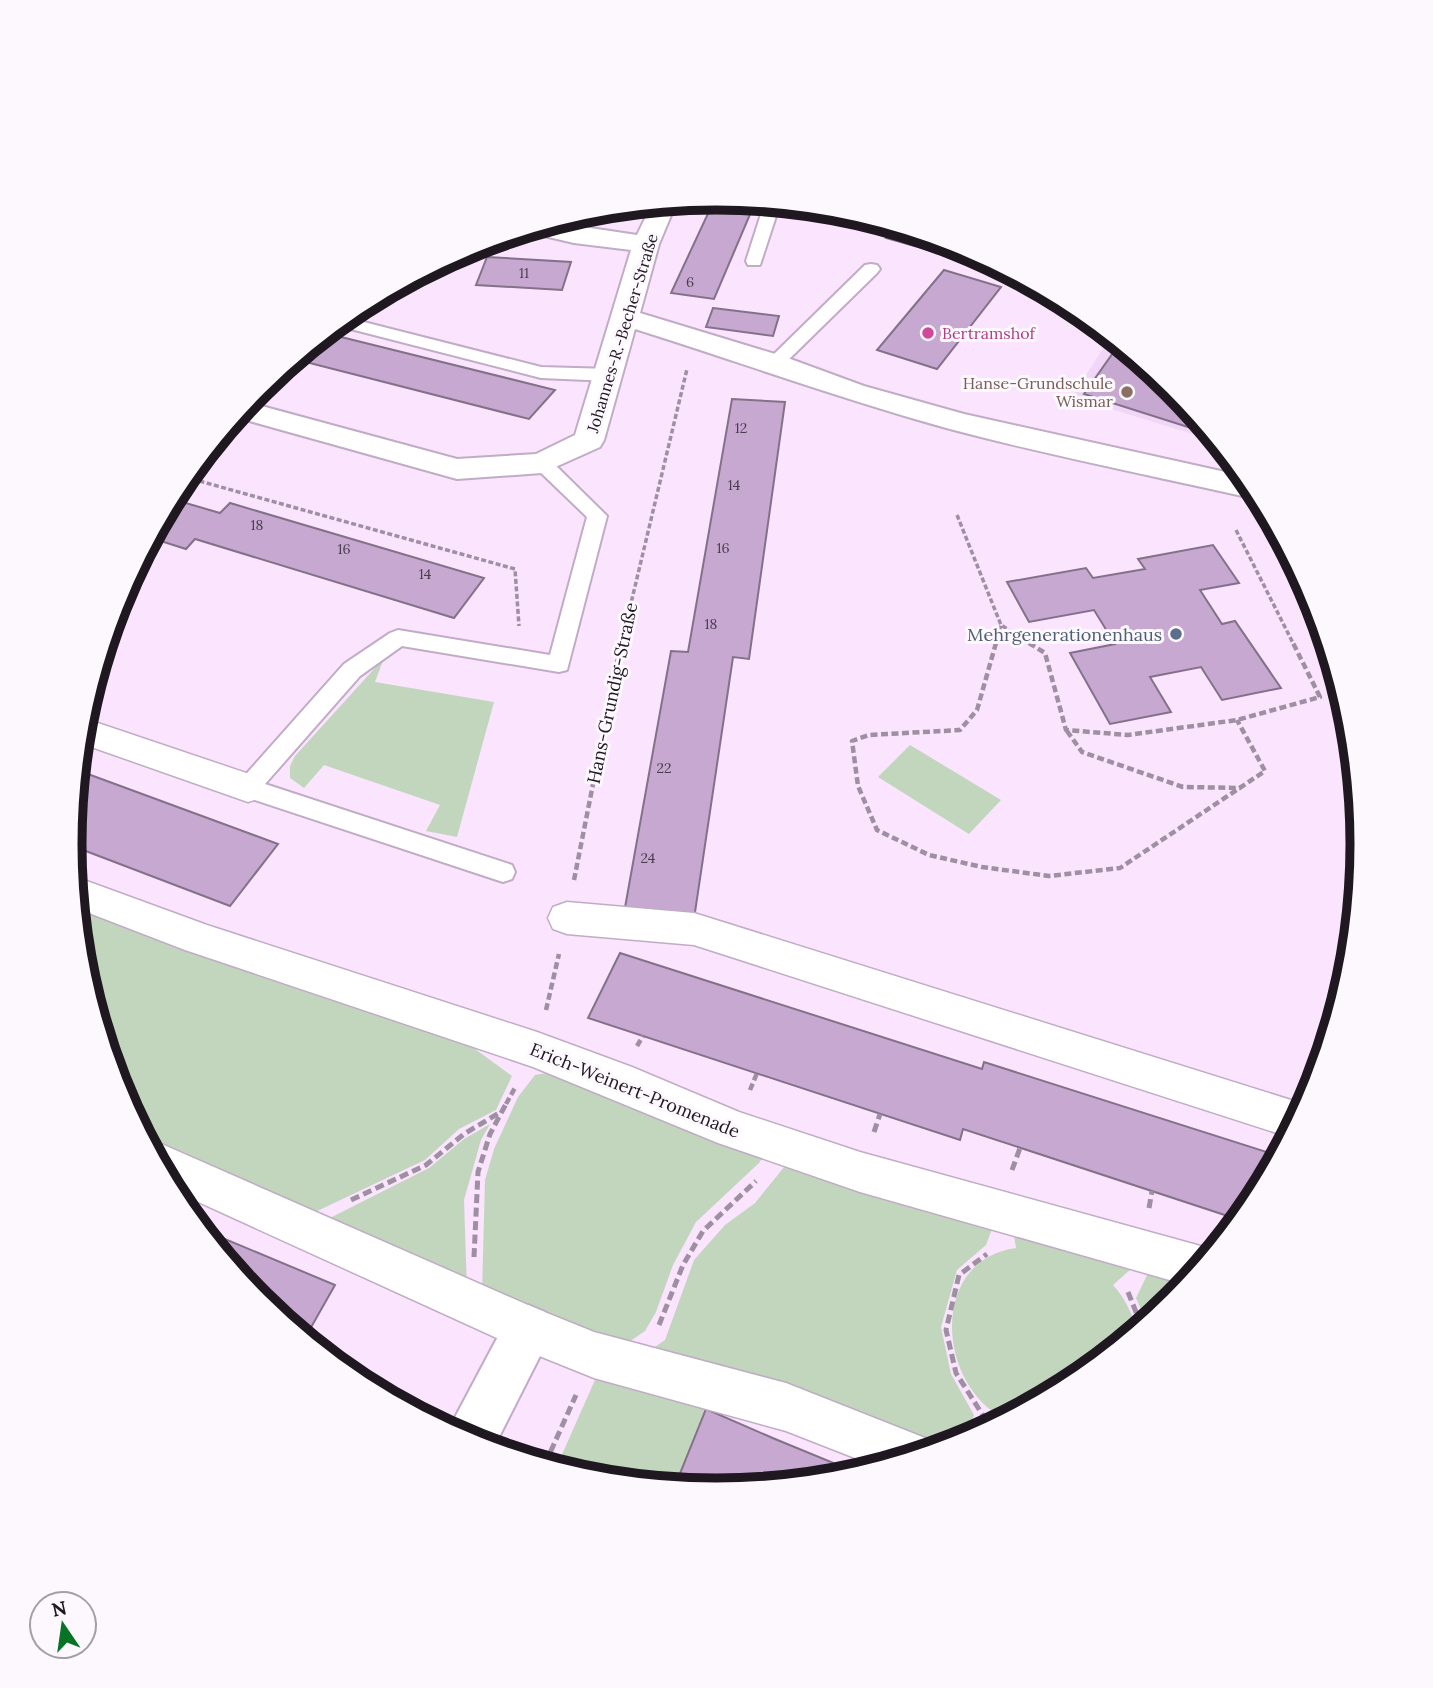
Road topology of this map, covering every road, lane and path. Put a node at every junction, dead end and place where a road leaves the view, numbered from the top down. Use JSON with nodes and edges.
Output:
{"nodes":[{"id":1,"x":661,"y":212,"type":"edge"},
{"id":2,"x":769,"y":212,"type":"edge"},
{"id":3,"x":580,"y":225,"type":"edge"},
{"id":4,"x":554,"y":230,"type":"edge"},
{"id":5,"x":573,"y":235,"type":"junction"},
{"id":6,"x":646,"y":244,"type":"junction"},
{"id":7,"x":754,"y":261,"type":"dead end"},
{"id":8,"x":871,"y":269,"type":"dead end"},
{"id":9,"x":624,"y":317,"type":"junction"},
{"id":10,"x":353,"y":325,"type":"edge"},
{"id":11,"x":694,"y":338,"type":"junction"},
{"id":12,"x":775,"y":363,"type":"junction"},
{"id":13,"x":610,"y":375,"type":"junction"},
{"id":14,"x":253,"y":412,"type":"edge"},
{"id":15,"x":542,"y":463,"type":"junction"},
{"id":16,"x":197,"y":480,"type":"edge"},
{"id":17,"x":1239,"y":485,"type":"edge"},
{"id":18,"x":957,"y":515,"type":"dead end"},
{"id":19,"x":1236,"y":530,"type":"dead end"},
{"id":20,"x":1001,"y":625,"type":"junction"},
{"id":21,"x":521,"y":658,"type":"junction"},
{"id":22,"x":1237,"y":720,"type":"junction"},
{"id":23,"x":1066,"y":730,"type":"junction"},
{"id":24,"x":92,"y":734,"type":"edge"},
{"id":25,"x":248,"y":788,"type":"junction"},
{"id":26,"x":1242,"y":788,"type":"junction"},
{"id":27,"x":503,"y":872,"type":"dead end"},
{"id":28,"x":85,"y":895,"type":"edge"},
{"id":29,"x":567,"y":918,"type":"junction"},
{"id":30,"x":537,"y":1050,"type":"junction"},
{"id":31,"x":502,"y":1112,"type":"junction"},
{"id":32,"x":1288,"y":1118,"type":"edge"},
{"id":33,"x":788,"y":1148,"type":"junction"},
{"id":34,"x":172,"y":1169,"type":"edge"},
{"id":35,"x":300,"y":1226,"type":"junction"},
{"id":36,"x":992,"y":1251,"type":"dead end"},
{"id":37,"x":1191,"y":1264,"type":"edge"},
{"id":38,"x":1125,"y":1286,"type":"dead end"},
{"id":39,"x":473,"y":1303,"type":"junction"},
{"id":40,"x":1138,"y":1318,"type":"edge"},
{"id":41,"x":528,"y":1329,"type":"junction"},
{"id":42,"x":604,"y":1358,"type":"junction"},
{"id":43,"x":984,"y":1417,"type":"edge"},
{"id":44,"x":475,"y":1431,"type":"edge"},
{"id":45,"x":899,"y":1451,"type":"edge"},
{"id":46,"x":549,"y":1456,"type":"edge"}],
"edges":[{"from":1,"to":6,"type":"street","name":"Johannes-R.-Becher-Straße"},
{"from":2,"to":7,"type":"lane"},
{"from":3,"to":5,"type":"lane"},
{"from":4,"to":5,"type":"street"},
{"from":5,"to":6,"type":"street"},
{"from":6,"to":9,"type":"street","name":"Johannes-R.-Becher-Straße"},
{"from":8,"to":12,"type":"lane"},
{"from":9,"to":11,"type":"street"},
{"from":9,"to":13,"type":"street","name":"Johannes-R.-Becher-Straße"},
{"from":10,"to":13,"type":"lane"},
{"from":11,"to":12,"type":"street"},
{"from":11,"to":29,"type":"path","name":"Hans-Grundig-Straße"},
{"from":12,"to":17,"type":"street"},
{"from":13,"to":15,"type":"street","name":"Johannes-R.-Becher-Straße"},
{"from":14,"to":15,"type":"street","name":"Johannes-R.-Becher-Straße"},
{"from":15,"to":21,"type":"lane"},
{"from":16,"to":21,"type":"path"},
{"from":18,"to":20,"type":"path"},
{"from":19,"to":22,"type":"path"},
{"from":20,"to":23,"type":"path"},
{"from":20,"to":26,"type":"path"},
{"from":21,"to":25,"type":"lane"},
{"from":22,"to":23,"type":"path"},
{"from":22,"to":26,"type":"path"},
{"from":23,"to":26,"type":"path"},
{"from":24,"to":25,"type":"street"},
{"from":25,"to":27,"type":"lane"},
{"from":28,"to":30,"type":"street","name":"Erich-Weinert-Promenade"},
{"from":29,"to":30,"type":"path","name":"Hans-Grundig-Straße"},
{"from":29,"to":32,"type":"street"},
{"from":30,"to":31,"type":"path","name":"Hans-Grundig-Straße"},
{"from":30,"to":33,"type":"street","name":"Erich-Weinert-Promenade"},
{"from":31,"to":35,"type":"path"},
{"from":31,"to":39,"type":"path","name":"Hans-Grundig-Straße"},
{"from":33,"to":37,"type":"street","name":"Erich-Weinert-Promenade"},
{"from":33,"to":42,"type":"path"},
{"from":34,"to":35,"type":"street"},
{"from":35,"to":39,"type":"street"},
{"from":36,"to":43,"type":"path"},
{"from":38,"to":40,"type":"path"},
{"from":39,"to":41,"type":"street"},
{"from":41,"to":42,"type":"street"},
{"from":41,"to":44,"type":"street"},
{"from":42,"to":45,"type":"street"},
{"from":42,"to":46,"type":"path"}]}
